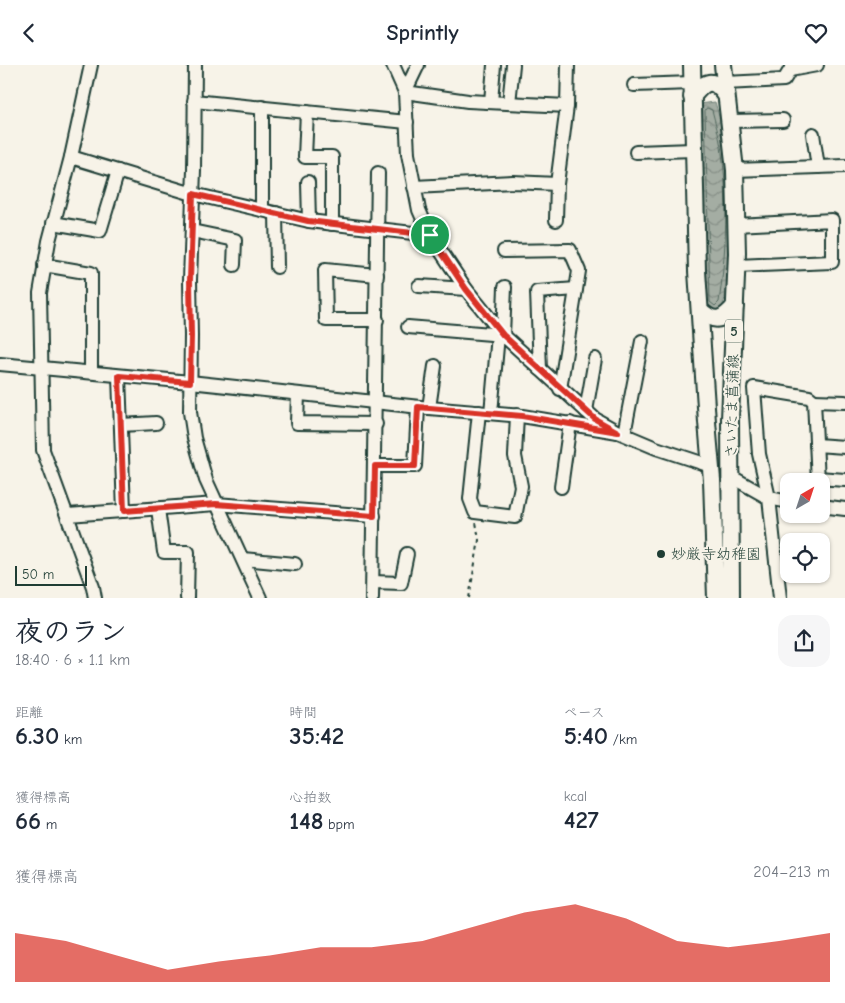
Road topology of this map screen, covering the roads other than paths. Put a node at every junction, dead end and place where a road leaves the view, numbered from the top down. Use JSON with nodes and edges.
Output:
{"nodes":[{"id":1,"x":91,"y":65,"type":"edge"},
{"id":2,"x":195,"y":65,"type":"edge"},
{"id":3,"x":393,"y":65,"type":"edge"},
{"id":4,"x":418,"y":65,"type":"edge"},
{"id":5,"x":494,"y":65,"type":"edge"},
{"id":6,"x":513,"y":65,"type":"edge"},
{"id":7,"x":568,"y":65,"type":"edge"},
{"id":8,"x":692,"y":65,"type":"edge"},
{"id":9,"x":723,"y":65,"type":"edge"},
{"id":10,"x":817,"y":65,"type":"edge"},
{"id":11,"x":634,"y":85,"type":"dead end"},
{"id":12,"x":726,"y":89,"type":"junction"},
{"id":13,"x":692,"y":90,"type":"junction"},
{"id":14,"x":405,"y":92,"type":"junction"},
{"id":15,"x":194,"y":101,"type":"junction"},
{"id":16,"x":491,"y":102,"type":"junction"},
{"id":17,"x":509,"y":103,"type":"junction"},
{"id":18,"x":567,"y":106,"type":"junction"},
{"id":19,"x":262,"y":107,"type":"junction"},
{"id":20,"x":307,"y":112,"type":"junction"},
{"id":21,"x":783,"y":120,"type":"dead end"},
{"id":22,"x":730,"y":121,"type":"junction"},
{"id":23,"x":407,"y":122,"type":"junction"},
{"id":24,"x":813,"y":134,"type":"dead end"},
{"id":25,"x":693,"y":150,"type":"junction"},
{"id":26,"x":636,"y":153,"type":"dead end"},
{"id":27,"x":71,"y":157,"type":"junction"},
{"id":28,"x":845,"y":166,"type":"edge"},
{"id":29,"x":818,"y":167,"type":"junction"},
{"id":30,"x":735,"y":170,"type":"junction"},
{"id":31,"x":118,"y":171,"type":"junction"},
{"id":32,"x":378,"y":173,"type":"dead end"},
{"id":33,"x":308,"y":182,"type":"dead end"},
{"id":34,"x":557,"y":184,"type":"junction"},
{"id":35,"x":414,"y":187,"type":"junction"},
{"id":36,"x":193,"y":194,"type":"junction"},
{"id":37,"x":262,"y":210,"type":"junction"},
{"id":38,"x":276,"y":213,"type":"junction"},
{"id":39,"x":308,"y":221,"type":"junction"},
{"id":40,"x":556,"y":221,"type":"dead end"},
{"id":41,"x":53,"y":223,"type":"junction"},
{"id":42,"x":332,"y":224,"type":"junction"},
{"id":43,"x":736,"y":225,"type":"junction"},
{"id":44,"x":377,"y":229,"type":"junction"},
{"id":45,"x":192,"y":231,"type":"junction"},
{"id":46,"x":430,"y":235,"type":"junction"},
{"id":47,"x":504,"y":251,"type":"dead end"},
{"id":48,"x":44,"y":265,"type":"junction"},
{"id":49,"x":234,"y":265,"type":"dead end"},
{"id":50,"x":737,"y":265,"type":"junction"},
{"id":51,"x":277,"y":267,"type":"dead end"},
{"id":52,"x":377,"y":275,"type":"junction"},
{"id":53,"x":419,"y":286,"type":"dead end"},
{"id":54,"x":505,"y":287,"type":"dead end"},
{"id":55,"x":466,"y":289,"type":"junction"},
{"id":56,"x":576,"y":289,"type":"junction"},
{"id":57,"x":735,"y":306,"type":"junction"},
{"id":58,"x":700,"y":310,"type":"junction"},
{"id":59,"x":377,"y":319,"type":"junction"},
{"id":60,"x":408,"y":327,"type":"dead end"},
{"id":61,"x":501,"y":335,"type":"junction"},
{"id":62,"x":642,"y":341,"type":"dead end"},
{"id":63,"x":595,"y":359,"type":"dead end"},
{"id":64,"x":0,"y":364,"type":"edge"},
{"id":65,"x":435,"y":366,"type":"dead end"},
{"id":66,"x":41,"y":368,"type":"junction"},
{"id":67,"x":540,"y":369,"type":"junction"},
{"id":68,"x":91,"y":372,"type":"junction"},
{"id":69,"x":119,"y":376,"type":"junction"},
{"id":70,"x":190,"y":382,"type":"junction"},
{"id":71,"x":560,"y":389,"type":"junction"},
{"id":72,"x":298,"y":394,"type":"junction"},
{"id":73,"x":376,"y":401,"type":"junction"},
{"id":74,"x":814,"y":401,"type":"junction"},
{"id":75,"x":845,"y":402,"type":"edge"},
{"id":76,"x":424,"y":407,"type":"junction"},
{"id":77,"x":586,"y":411,"type":"junction"},
{"id":78,"x":485,"y":412,"type":"junction"},
{"id":79,"x":517,"y":415,"type":"junction"},
{"id":80,"x":156,"y":423,"type":"dead end"},
{"id":81,"x":570,"y":423,"type":"junction"},
{"id":82,"x":376,"y":424,"type":"junction"},
{"id":83,"x":122,"y":425,"type":"junction"},
{"id":84,"x":621,"y":433,"type":"junction"},
{"id":85,"x":816,"y":445,"type":"junction"},
{"id":86,"x":845,"y":447,"type":"edge"},
{"id":87,"x":375,"y":466,"type":"junction"},
{"id":88,"x":711,"y":466,"type":"junction"},
{"id":89,"x":818,"y":473,"type":"edge"},
{"id":90,"x":730,"y":476,"type":"junction"},
{"id":91,"x":830,"y":480,"type":"edge"},
{"id":92,"x":845,"y":480,"type":"edge"},
{"id":93,"x":561,"y":487,"type":"dead end"},
{"id":94,"x":769,"y":498,"type":"junction"},
{"id":95,"x":780,"y":500,"type":"edge"},
{"id":96,"x":216,"y":504,"type":"junction"},
{"id":97,"x":830,"y":507,"type":"edge"},
{"id":98,"x":158,"y":509,"type":"junction"},
{"id":99,"x":845,"y":509,"type":"edge"},
{"id":100,"x":124,"y":511,"type":"junction"},
{"id":101,"x":68,"y":515,"type":"junction"},
{"id":102,"x":374,"y":516,"type":"junction"},
{"id":103,"x":407,"y":554,"type":"dead end"},
{"id":104,"x":243,"y":559,"type":"junction"},
{"id":105,"x":295,"y":564,"type":"dead end"},
{"id":106,"x":373,"y":582,"type":"junction"},
{"id":107,"x":95,"y":598,"type":"edge"},
{"id":108,"x":187,"y":598,"type":"edge"},
{"id":109,"x":261,"y":598,"type":"edge"},
{"id":110,"x":372,"y":598,"type":"edge"},
{"id":111,"x":716,"y":598,"type":"edge"},
{"id":112,"x":731,"y":598,"type":"edge"},
{"id":113,"x":780,"y":598,"type":"edge"}],
"edges":[{"from":1,"to":27,"type":"street"},
{"from":2,"to":15,"type":"street"},
{"from":3,"to":14,"type":"street"},
{"from":4,"to":14,"type":"street"},
{"from":5,"to":16,"type":"street"},
{"from":6,"to":17,"type":"street"},
{"from":7,"to":18,"type":"street"},
{"from":8,"to":13,"type":"main road","name":"さいたま菖蒲線"},
{"from":9,"to":12,"type":"main road","name":"さいたま菖蒲線","number":"5"},
{"from":10,"to":12,"type":"street"},
{"from":11,"to":13,"type":"street"},
{"from":12,"to":13,"type":"main road"},
{"from":12,"to":22,"type":"main road","name":"さいたま菖蒲線","number":"5"},
{"from":13,"to":25,"type":"main road","name":"さいたま菖蒲線"},
{"from":14,"to":16,"type":"street"},
{"from":14,"to":23,"type":"street"},
{"from":15,"to":19,"type":"street"},
{"from":15,"to":36,"type":"street"},
{"from":16,"to":17,"type":"street"},
{"from":17,"to":18,"type":"street"},
{"from":18,"to":34,"type":"street"},
{"from":19,"to":20,"type":"street"},
{"from":19,"to":37,"type":"street"},
{"from":20,"to":23,"type":"street"},
{"from":20,"to":42,"type":"street"},
{"from":21,"to":22,"type":"street"},
{"from":22,"to":30,"type":"main road","name":"さいたま菖蒲線","number":"5"},
{"from":23,"to":35,"type":"street"},
{"from":24,"to":29,"type":"street"},
{"from":25,"to":26,"type":"street"},
{"from":25,"to":58,"type":"main road","name":"さいたま菖蒲線"},
{"from":27,"to":31,"type":"street"},
{"from":27,"to":41,"type":"street"},
{"from":28,"to":29,"type":"street"},
{"from":29,"to":30,"type":"street"},
{"from":30,"to":43,"type":"main road","name":"さいたま菖蒲線","number":"5"},
{"from":31,"to":36,"type":"street"},
{"from":31,"to":41,"type":"street"},
{"from":32,"to":44,"type":"street"},
{"from":33,"to":39,"type":"street"},
{"from":34,"to":35,"type":"street"},
{"from":34,"to":40,"type":"street"},
{"from":35,"to":46,"type":"street"},
{"from":36,"to":37,"type":"street"},
{"from":36,"to":45,"type":"street"},
{"from":37,"to":38,"type":"street"},
{"from":38,"to":39,"type":"street"},
{"from":38,"to":51,"type":"street"},
{"from":39,"to":42,"type":"street"},
{"from":41,"to":48,"type":"street"},
{"from":42,"to":44,"type":"street"},
{"from":43,"to":50,"type":"main road","name":"さいたま菖蒲線","number":"5"},
{"from":43,"to":50,"type":"street"},
{"from":44,"to":46,"type":"street"},
{"from":44,"to":52,"type":"street"},
{"from":45,"to":49,"type":"street"},
{"from":45,"to":70,"type":"street"},
{"from":46,"to":55,"type":"street"},
{"from":47,"to":56,"type":"street"},
{"from":48,"to":66,"type":"street"},
{"from":48,"to":68,"type":"street"},
{"from":50,"to":57,"type":"main road","name":"さいたま菖蒲線","number":"5"},
{"from":52,"to":59,"type":"street"},
{"from":52,"to":59,"type":"street"},
{"from":53,"to":55,"type":"street"},
{"from":54,"to":61,"type":"street"},
{"from":55,"to":61,"type":"street"},
{"from":56,"to":67,"type":"street"},
{"from":56,"to":71,"type":"street"},
{"from":57,"to":58,"type":"main road","number":"5"},
{"from":57,"to":90,"type":"main road","name":"さいたま菖蒲線","number":"5"},
{"from":58,"to":88,"type":"main road","name":"さいたま菖蒲線"},
{"from":59,"to":73,"type":"street"},
{"from":60,"to":61,"type":"street"},
{"from":61,"to":67,"type":"street"},
{"from":61,"to":78,"type":"street"},
{"from":62,"to":84,"type":"street"},
{"from":63,"to":77,"type":"street"},
{"from":64,"to":66,"type":"street"},
{"from":65,"to":76,"type":"street"},
{"from":66,"to":68,"type":"street"},
{"from":66,"to":101,"type":"street"},
{"from":67,"to":71,"type":"street"},
{"from":68,"to":69,"type":"street"},
{"from":69,"to":70,"type":"street"},
{"from":69,"to":83,"type":"street"},
{"from":70,"to":72,"type":"street"},
{"from":70,"to":96,"type":"street"},
{"from":71,"to":77,"type":"street"},
{"from":72,"to":73,"type":"street"},
{"from":72,"to":82,"type":"street"},
{"from":73,"to":76,"type":"street"},
{"from":73,"to":82,"type":"street"},
{"from":74,"to":75,"type":"street"},
{"from":74,"to":85,"type":"street"},
{"from":74,"to":94,"type":"street"},
{"from":76,"to":78,"type":"street"},
{"from":76,"to":87,"type":"street"},
{"from":77,"to":84,"type":"street"},
{"from":78,"to":79,"type":"street"},
{"from":78,"to":79,"type":"street"},
{"from":79,"to":81,"type":"street"},
{"from":80,"to":83,"type":"street"},
{"from":81,"to":84,"type":"street"},
{"from":81,"to":93,"type":"street"},
{"from":82,"to":87,"type":"street"},
{"from":83,"to":100,"type":"street"},
{"from":84,"to":88,"type":"street"},
{"from":85,"to":86,"type":"street"},
{"from":85,"to":89,"type":"street"},
{"from":87,"to":102,"type":"street"},
{"from":88,"to":111,"type":"main road","name":"さいたま菖蒲線"},
{"from":90,"to":94,"type":"street"},
{"from":90,"to":112,"type":"main road","name":"さいたま菖蒲線","number":"5"},
{"from":91,"to":92,"type":"street"},
{"from":94,"to":95,"type":"street"},
{"from":94,"to":113,"type":"street"},
{"from":96,"to":98,"type":"street"},
{"from":96,"to":102,"type":"street"},
{"from":96,"to":104,"type":"street"},
{"from":97,"to":99,"type":"street"},
{"from":98,"to":100,"type":"street"},
{"from":98,"to":108,"type":"street"},
{"from":100,"to":101,"type":"street"},
{"from":101,"to":107,"type":"street"},
{"from":102,"to":106,"type":"street"},
{"from":103,"to":106,"type":"street"},
{"from":104,"to":105,"type":"street"},
{"from":104,"to":109,"type":"street"},
{"from":106,"to":110,"type":"street"}]}
